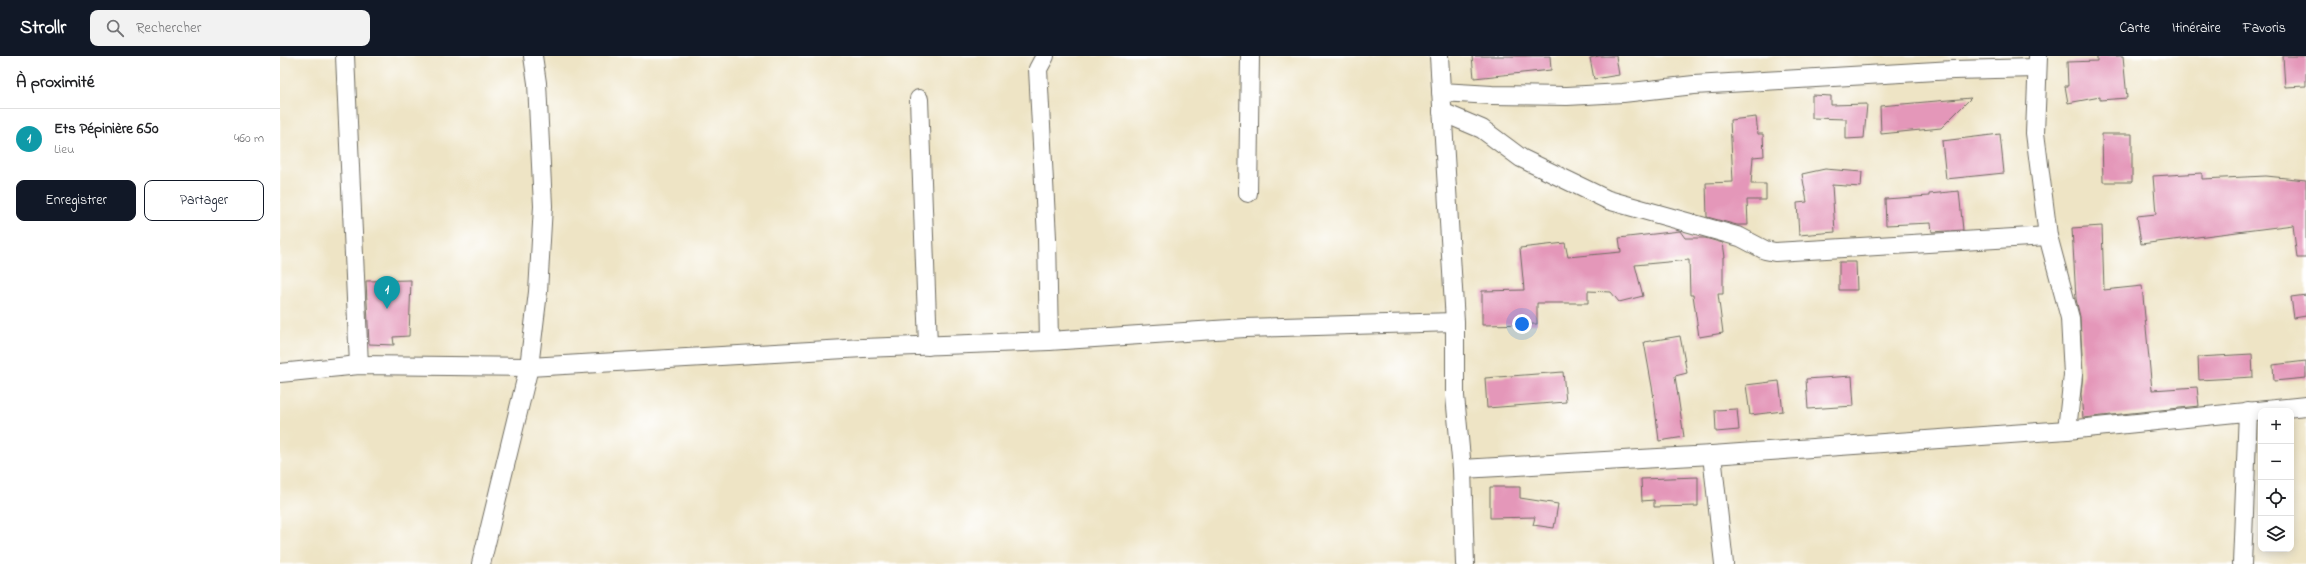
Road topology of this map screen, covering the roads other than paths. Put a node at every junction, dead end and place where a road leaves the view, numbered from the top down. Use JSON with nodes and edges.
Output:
{"nodes":[{"id":1,"x":346,"y":56,"type":"edge"},
{"id":2,"x":533,"y":56,"type":"edge"},
{"id":3,"x":1045,"y":56,"type":"edge"},
{"id":4,"x":1250,"y":56,"type":"edge"},
{"id":5,"x":1439,"y":56,"type":"edge"},
{"id":6,"x":2038,"y":62,"type":"edge"},
{"id":7,"x":1441,"y":92,"type":"junction"},
{"id":8,"x":919,"y":99,"type":"dead end"},
{"id":9,"x":1442,"y":112,"type":"junction"},
{"id":10,"x":1248,"y":193,"type":"dead end"},
{"id":11,"x":2048,"y":236,"type":"junction"},
{"id":12,"x":1455,"y":322,"type":"junction"},
{"id":13,"x":1049,"y":341,"type":"junction"},
{"id":14,"x":928,"y":346,"type":"junction"},
{"id":15,"x":359,"y":365,"type":"junction"},
{"id":16,"x":529,"y":367,"type":"junction"},
{"id":17,"x":280,"y":373,"type":"edge"},
{"id":18,"x":2306,"y":406,"type":"edge"},
{"id":19,"x":2248,"y":411,"type":"junction"},
{"id":20,"x":2067,"y":430,"type":"junction"},
{"id":21,"x":1712,"y":455,"type":"junction"},
{"id":22,"x":1462,"y":468,"type":"junction"},
{"id":23,"x":481,"y":564,"type":"edge"},
{"id":24,"x":1465,"y":564,"type":"edge"},
{"id":25,"x":1724,"y":564,"type":"edge"},
{"id":26,"x":2242,"y":564,"type":"edge"}],
"edges":[{"from":1,"to":15,"type":"street"},
{"from":2,"to":16,"type":"street"},
{"from":3,"to":13,"type":"street"},
{"from":4,"to":10,"type":"street"},
{"from":5,"to":7,"type":"street"},
{"from":6,"to":7,"type":"street"},
{"from":6,"to":11,"type":"street"},
{"from":7,"to":9,"type":"street"},
{"from":8,"to":14,"type":"street"},
{"from":9,"to":11,"type":"street"},
{"from":9,"to":12,"type":"street"},
{"from":11,"to":20,"type":"street"},
{"from":12,"to":13,"type":"street"},
{"from":12,"to":22,"type":"street"},
{"from":13,"to":14,"type":"street"},
{"from":14,"to":16,"type":"street"},
{"from":15,"to":16,"type":"street"},
{"from":15,"to":17,"type":"street"},
{"from":16,"to":23,"type":"street"},
{"from":18,"to":19,"type":"street"},
{"from":19,"to":20,"type":"street"},
{"from":19,"to":26,"type":"street"},
{"from":20,"to":21,"type":"street"},
{"from":21,"to":22,"type":"street"},
{"from":21,"to":25,"type":"street"},
{"from":22,"to":24,"type":"street"}]}
